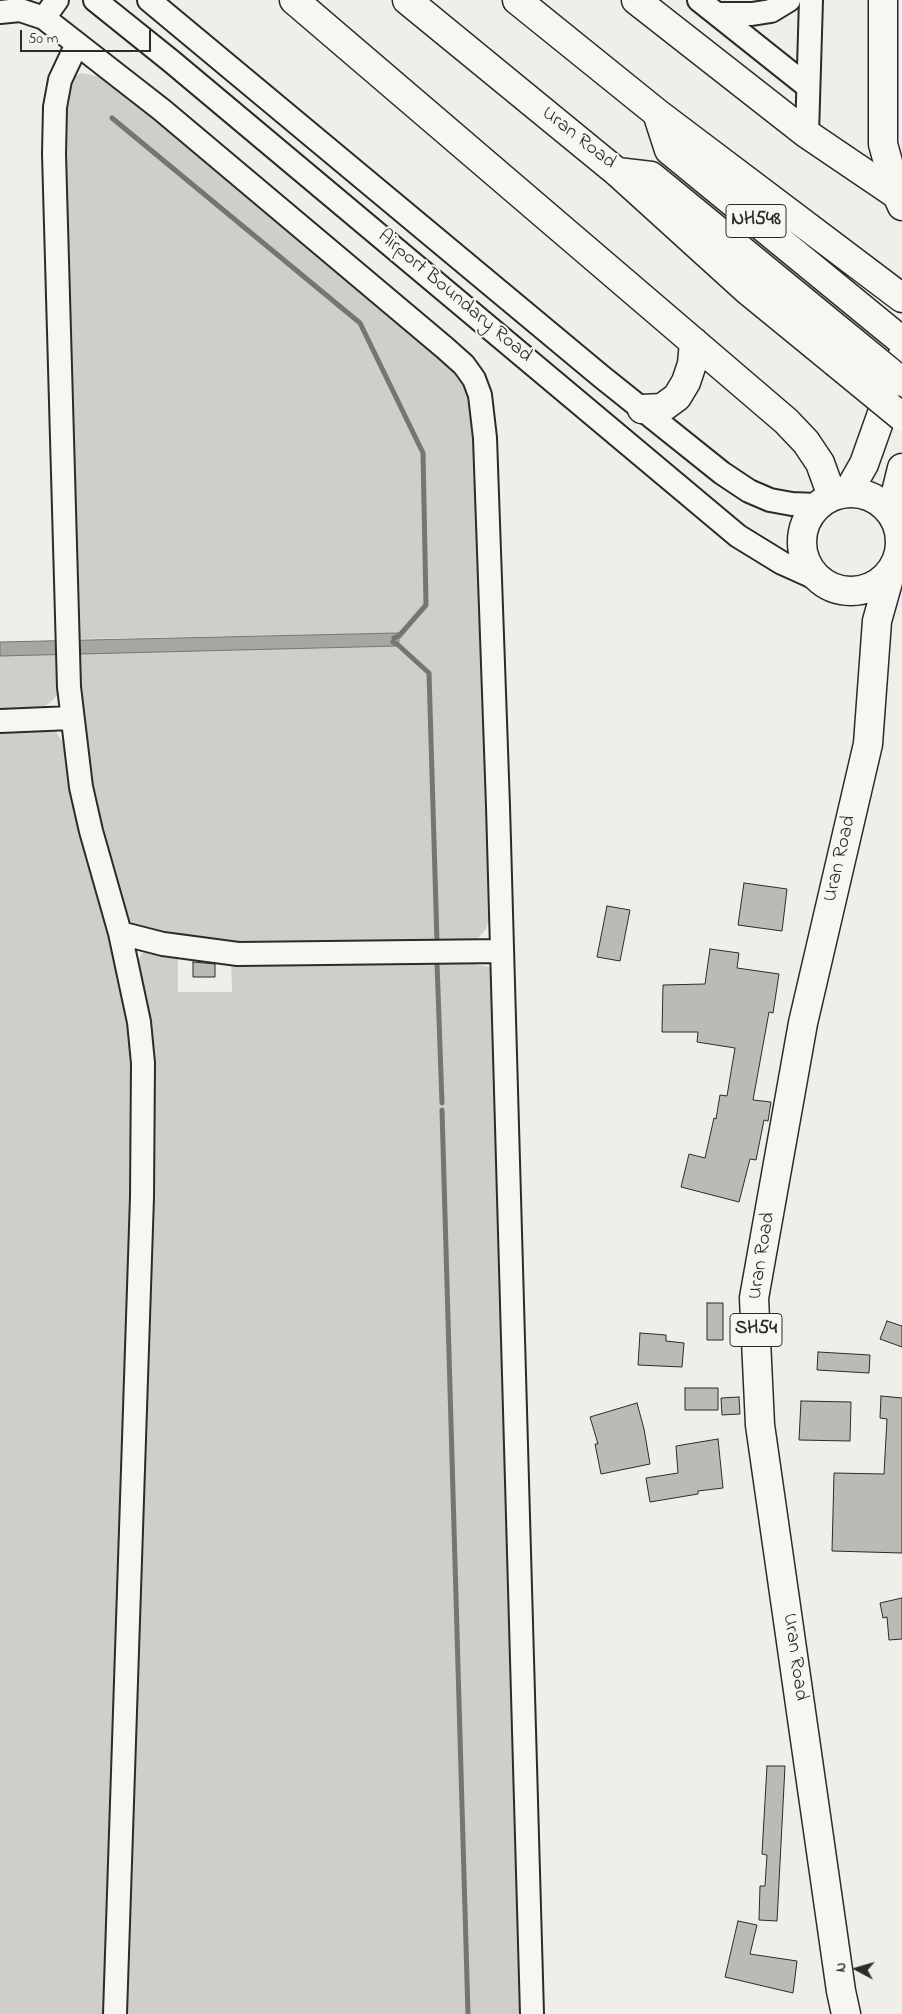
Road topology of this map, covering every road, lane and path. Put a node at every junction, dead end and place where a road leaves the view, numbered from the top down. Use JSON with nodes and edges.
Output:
{"nodes":[{"id":1,"x":95,"y":0,"type":"edge"},
{"id":2,"x":149,"y":0,"type":"edge"},
{"id":3,"x":294,"y":0,"type":"edge"},
{"id":4,"x":407,"y":0,"type":"edge"},
{"id":5,"x":517,"y":0,"type":"edge"},
{"id":6,"x":636,"y":0,"type":"edge"},
{"id":7,"x":699,"y":0,"type":"edge"},
{"id":8,"x":789,"y":0,"type":"edge"},
{"id":9,"x":811,"y":0,"type":"edge"},
{"id":10,"x":883,"y":0,"type":"edge"},
{"id":11,"x":50,"y":9,"type":"edge"},
{"id":12,"x":0,"y":12,"type":"edge"},
{"id":13,"x":718,"y":14,"type":"junction"},
{"id":14,"x":77,"y":44,"type":"junction"},
{"id":15,"x":808,"y":86,"type":"junction"},
{"id":16,"x":657,"y":113,"type":"junction"},
{"id":17,"x":807,"y":134,"type":"junction"},
{"id":18,"x":617,"y":172,"type":"junction"},
{"id":19,"x":899,"y":200,"type":"edge"},
{"id":20,"x":896,"y":293,"type":"edge"},
{"id":21,"x":902,"y":341,"type":"edge"},
{"id":22,"x":694,"y":342,"type":"junction"},
{"id":23,"x":902,"y":357,"type":"edge"},
{"id":24,"x":902,"y":382,"type":"edge"},
{"id":25,"x":642,"y":409,"type":"junction"},
{"id":26,"x":902,"y":417,"type":"edge"},
{"id":27,"x":902,"y":468,"type":"edge"},
{"id":28,"x":832,"y":498,"type":"junction"},
{"id":29,"x":891,"y":513,"type":"junction"},
{"id":30,"x":891,"y":571,"type":"junction"},
{"id":31,"x":828,"y":585,"type":"junction"},
{"id":32,"x":875,"y":651,"type":"junction"},
{"id":33,"x":71,"y":718,"type":"junction"},
{"id":34,"x":0,"y":721,"type":"edge"},
{"id":35,"x":120,"y":933,"type":"junction"},
{"id":36,"x":502,"y":951,"type":"junction"},
{"id":37,"x":115,"y":2014,"type":"edge"},
{"id":38,"x":532,"y":2014,"type":"edge"},
{"id":39,"x":846,"y":2014,"type":"edge"}],
"edges":[{"from":1,"to":31,"type":"street","name":"Airport Boundary Road"},
{"from":2,"to":25,"type":"street","name":"Airport Boundary Road"},
{"from":3,"to":22,"type":"main road"},
{"from":4,"to":18,"type":"main road","name":"Uran Road","number":"NH548"},
{"from":5,"to":16,"type":"main road","number":"NH548"},
{"from":6,"to":17,"type":"main road"},
{"from":7,"to":13,"type":"street"},
{"from":8,"to":13,"type":"street"},
{"from":9,"to":15,"type":"street"},
{"from":10,"to":19,"type":"main road"},
{"from":11,"to":12,"type":"street"},
{"from":11,"to":14,"type":"street"},
{"from":13,"to":15,"type":"street"},
{"from":14,"to":33,"type":"street"},
{"from":14,"to":36,"type":"street"},
{"from":15,"to":17,"type":"street"},
{"from":16,"to":20,"type":"main road","number":"NH548"},
{"from":16,"to":21,"type":"main road","number":"NH548"},
{"from":17,"to":19,"type":"main road"},
{"from":18,"to":24,"type":"main road","name":"Uran Road","number":"NH548","bridge":true},
{"from":18,"to":26,"type":"main road","number":"NH548","bridge":true},
{"from":22,"to":25,"type":"main road"},
{"from":22,"to":28,"type":"main road"},
{"from":23,"to":28,"type":"main road"},
{"from":25,"to":28,"type":"street","name":"Airport Boundary Road"},
{"from":27,"to":29,"type":"main road"},
{"from":28,"to":29,"type":"main road"},
{"from":28,"to":31,"type":"main road"},
{"from":29,"to":30,"type":"main road"},
{"from":30,"to":31,"type":"main road"},
{"from":30,"to":32,"type":"main road","name":"Uran Road"},
{"from":31,"to":32,"type":"main road","name":"Uran Road"},
{"from":32,"to":39,"type":"main road","name":"Uran Road","number":"SH54"},
{"from":33,"to":34,"type":"street"},
{"from":33,"to":35,"type":"street"},
{"from":35,"to":36,"type":"street"},
{"from":35,"to":37,"type":"street"},
{"from":36,"to":38,"type":"street"}]}
